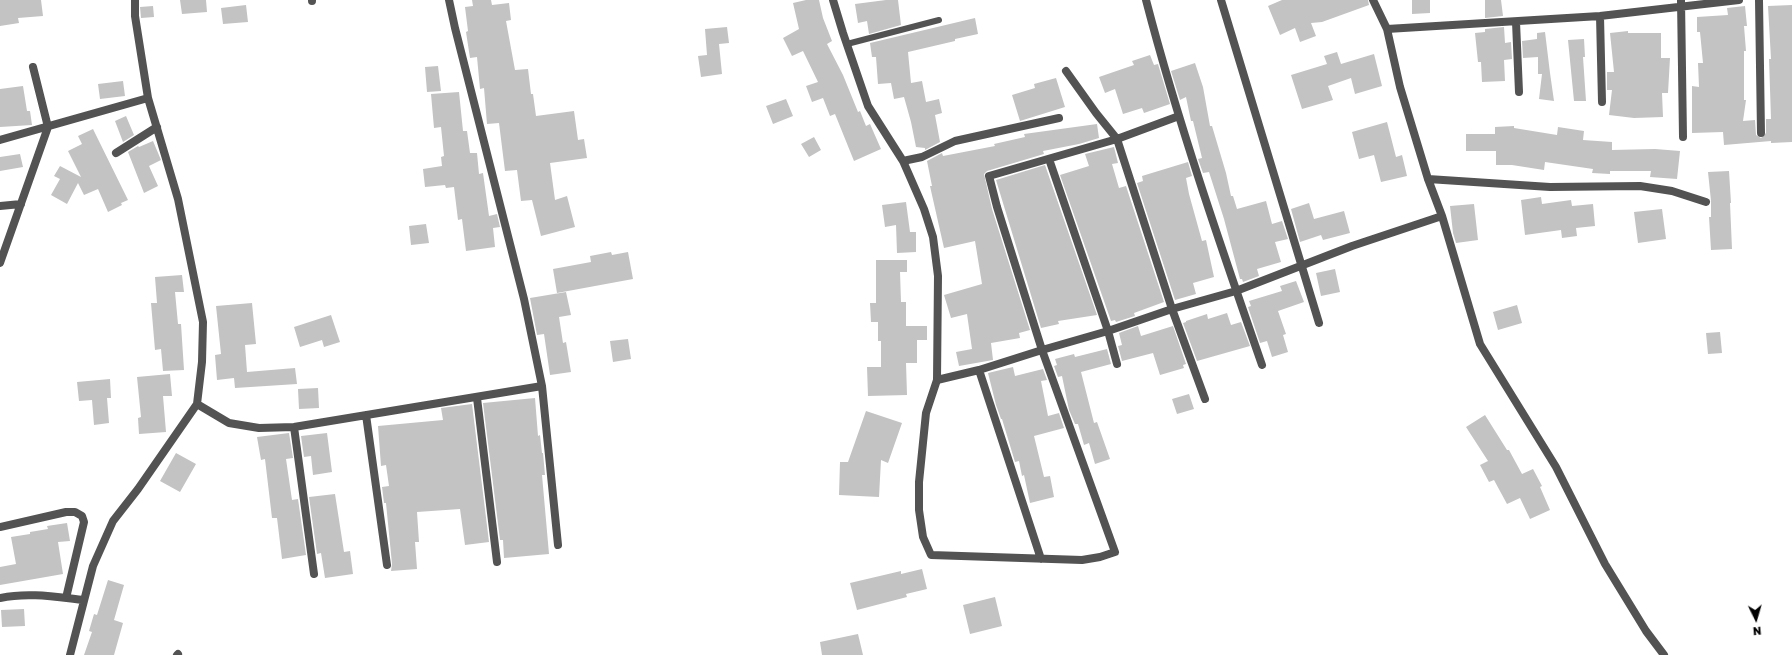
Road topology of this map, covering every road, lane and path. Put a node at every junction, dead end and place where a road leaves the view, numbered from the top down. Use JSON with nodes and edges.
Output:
{"nodes":[{"id":1,"x":135,"y":0,"type":"edge"},
{"id":2,"x":449,"y":0,"type":"edge"},
{"id":3,"x":834,"y":0,"type":"edge"},
{"id":4,"x":1146,"y":0,"type":"edge"},
{"id":5,"x":1220,"y":0,"type":"edge"},
{"id":6,"x":1373,"y":0,"type":"edge"},
{"id":7,"x":1739,"y":0,"type":"edge"},
{"id":8,"x":1759,"y":0,"type":"edge"},
{"id":9,"x":1681,"y":3,"type":"edge"},
{"id":10,"x":1600,"y":16,"type":"junction"},
{"id":11,"x":939,"y":20,"type":"dead end"},
{"id":12,"x":1516,"y":22,"type":"junction"},
{"id":13,"x":1387,"y":29,"type":"junction"},
{"id":14,"x":847,"y":44,"type":"junction"},
{"id":15,"x":33,"y":67,"type":"dead end"},
{"id":16,"x":1066,"y":71,"type":"dead end"},
{"id":17,"x":1519,"y":92,"type":"dead end"},
{"id":18,"x":148,"y":98,"type":"junction"},
{"id":19,"x":1602,"y":102,"type":"dead end"},
{"id":20,"x":1179,"y":116,"type":"junction"},
{"id":21,"x":1059,"y":118,"type":"dead end"},
{"id":22,"x":48,"y":127,"type":"junction"},
{"id":23,"x":157,"y":127,"type":"junction"},
{"id":24,"x":1760,"y":133,"type":"dead end"},
{"id":25,"x":1683,"y":137,"type":"dead end"},
{"id":26,"x":1117,"y":138,"type":"junction"},
{"id":27,"x":0,"y":140,"type":"edge"},
{"id":28,"x":116,"y":153,"type":"dead end"},
{"id":29,"x":1049,"y":159,"type":"junction"},
{"id":30,"x":903,"y":161,"type":"junction"},
{"id":31,"x":1428,"y":179,"type":"junction"},
{"id":32,"x":1706,"y":202,"type":"dead end"},
{"id":33,"x":21,"y":204,"type":"junction"},
{"id":34,"x":0,"y":206,"type":"edge"},
{"id":35,"x":1442,"y":216,"type":"junction"},
{"id":36,"x":0,"y":263,"type":"edge"},
{"id":37,"x":1302,"y":267,"type":"junction"},
{"id":38,"x":1236,"y":291,"type":"junction"},
{"id":39,"x":1172,"y":309,"type":"junction"},
{"id":40,"x":1319,"y":323,"type":"dead end"},
{"id":41,"x":1108,"y":331,"type":"junction"},
{"id":42,"x":1042,"y":350,"type":"junction"},
{"id":43,"x":1117,"y":364,"type":"dead end"},
{"id":44,"x":1262,"y":365,"type":"dead end"},
{"id":45,"x":979,"y":370,"type":"junction"},
{"id":46,"x":937,"y":380,"type":"junction"},
{"id":47,"x":542,"y":386,"type":"junction"},
{"id":48,"x":477,"y":398,"type":"junction"},
{"id":49,"x":1205,"y":399,"type":"dead end"},
{"id":50,"x":197,"y":404,"type":"junction"},
{"id":51,"x":366,"y":415,"type":"junction"},
{"id":52,"x":294,"y":427,"type":"junction"},
{"id":53,"x":0,"y":527,"type":"edge"},
{"id":54,"x":558,"y":544,"type":"dead end"},
{"id":55,"x":1041,"y":559,"type":"junction"},
{"id":56,"x":497,"y":562,"type":"dead end"},
{"id":57,"x":387,"y":565,"type":"dead end"},
{"id":58,"x":314,"y":574,"type":"dead end"},
{"id":59,"x":0,"y":598,"type":"edge"},
{"id":60,"x":66,"y":598,"type":"junction"},
{"id":61,"x":84,"y":600,"type":"junction"},
{"id":62,"x":70,"y":655,"type":"edge"},
{"id":63,"x":1664,"y":655,"type":"edge"}],
"edges":[{"from":1,"to":18,"type":"street"},
{"from":2,"to":47,"type":"street"},
{"from":3,"to":14,"type":"street"},
{"from":4,"to":20,"type":"street"},
{"from":5,"to":37,"type":"street"},
{"from":6,"to":13,"type":"street"},
{"from":7,"to":9,"type":"street"},
{"from":8,"to":24,"type":"street"},
{"from":9,"to":10,"type":"street"},
{"from":9,"to":25,"type":"street"},
{"from":10,"to":12,"type":"street"},
{"from":10,"to":19,"type":"street"},
{"from":11,"to":14,"type":"lane"},
{"from":12,"to":13,"type":"street"},
{"from":12,"to":17,"type":"street"},
{"from":13,"to":31,"type":"street"},
{"from":14,"to":30,"type":"street"},
{"from":15,"to":22,"type":"street"},
{"from":16,"to":26,"type":"street"},
{"from":18,"to":22,"type":"street"},
{"from":18,"to":23,"type":"street"},
{"from":20,"to":26,"type":"street"},
{"from":20,"to":38,"type":"street"},
{"from":21,"to":30,"type":"street"},
{"from":22,"to":27,"type":"street"},
{"from":22,"to":33,"type":"street"},
{"from":23,"to":28,"type":"street"},
{"from":23,"to":50,"type":"street"},
{"from":26,"to":29,"type":"street"},
{"from":26,"to":39,"type":"street"},
{"from":29,"to":41,"type":"street"},
{"from":29,"to":42,"type":"street"},
{"from":30,"to":46,"type":"street"},
{"from":31,"to":32,"type":"street"},
{"from":31,"to":35,"type":"street"},
{"from":33,"to":34,"type":"street"},
{"from":33,"to":36,"type":"street"},
{"from":35,"to":37,"type":"street"},
{"from":35,"to":63,"type":"street"},
{"from":37,"to":38,"type":"street"},
{"from":37,"to":40,"type":"street"},
{"from":38,"to":39,"type":"street"},
{"from":38,"to":44,"type":"street"},
{"from":39,"to":41,"type":"street"},
{"from":39,"to":49,"type":"street"},
{"from":41,"to":42,"type":"street"},
{"from":41,"to":43,"type":"street"},
{"from":42,"to":45,"type":"street"},
{"from":42,"to":55,"type":"street"},
{"from":45,"to":46,"type":"street"},
{"from":45,"to":55,"type":"street"},
{"from":46,"to":55,"type":"street"},
{"from":47,"to":48,"type":"street"},
{"from":47,"to":54,"type":"street"},
{"from":48,"to":51,"type":"street"},
{"from":48,"to":56,"type":"street"},
{"from":50,"to":52,"type":"street"},
{"from":50,"to":61,"type":"street"},
{"from":51,"to":52,"type":"street"},
{"from":51,"to":57,"type":"street"},
{"from":52,"to":58,"type":"street"},
{"from":53,"to":60,"type":"street"},
{"from":59,"to":60,"type":"street"},
{"from":60,"to":61,"type":"street"},
{"from":61,"to":62,"type":"street"}]}
